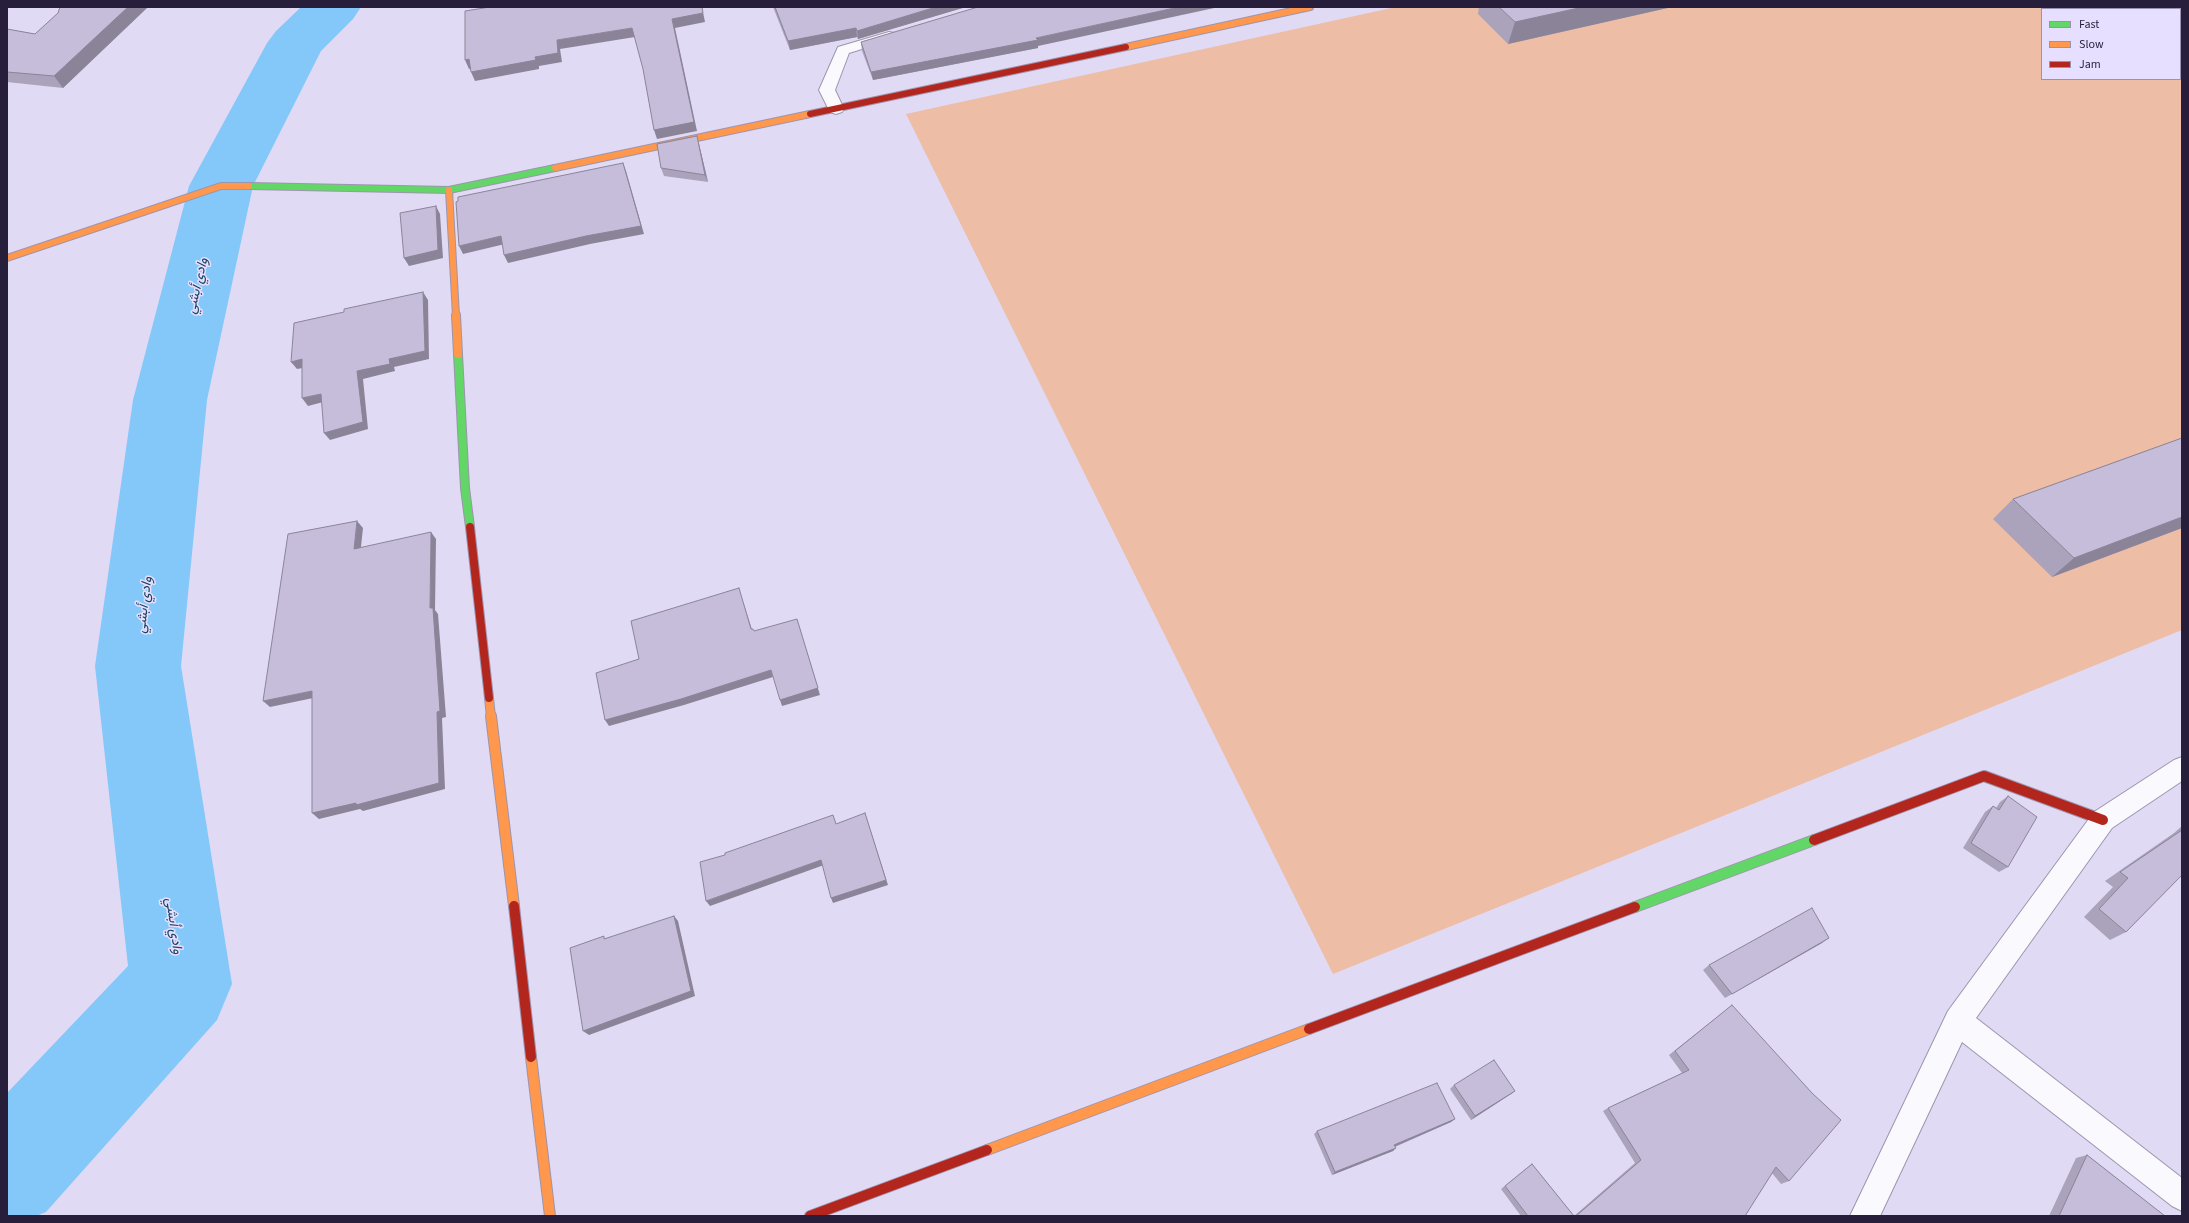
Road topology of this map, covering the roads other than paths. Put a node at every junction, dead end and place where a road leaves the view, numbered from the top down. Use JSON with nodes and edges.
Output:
{"nodes":[{"id":1,"x":1310,"y":7,"type":"edge"},
{"id":2,"x":903,"y":32,"type":"edge"},
{"id":3,"x":836,"y":109,"type":"junction"},
{"id":4,"x":449,"y":190,"type":"junction"},
{"id":5,"x":7,"y":258,"type":"edge"},
{"id":6,"x":2182,"y":768,"type":"edge"},
{"id":7,"x":2103,"y":820,"type":"junction"},
{"id":8,"x":1958,"y":1021,"type":"junction"},
{"id":9,"x":2182,"y":1196,"type":"edge"},
{"id":10,"x":550,"y":1216,"type":"edge"},
{"id":11,"x":810,"y":1216,"type":"edge"},
{"id":12,"x":1865,"y":1216,"type":"edge"}],
"edges":[{"from":1,"to":3,"type":"street"},
{"from":2,"to":3,"type":"street"},
{"from":3,"to":4,"type":"street"},
{"from":4,"to":5,"type":"street"},
{"from":4,"to":10,"type":"street"},
{"from":6,"to":7,"type":"street"},
{"from":7,"to":8,"type":"street"},
{"from":7,"to":11,"type":"street"},
{"from":8,"to":9,"type":"street"},
{"from":8,"to":12,"type":"street"}]}
